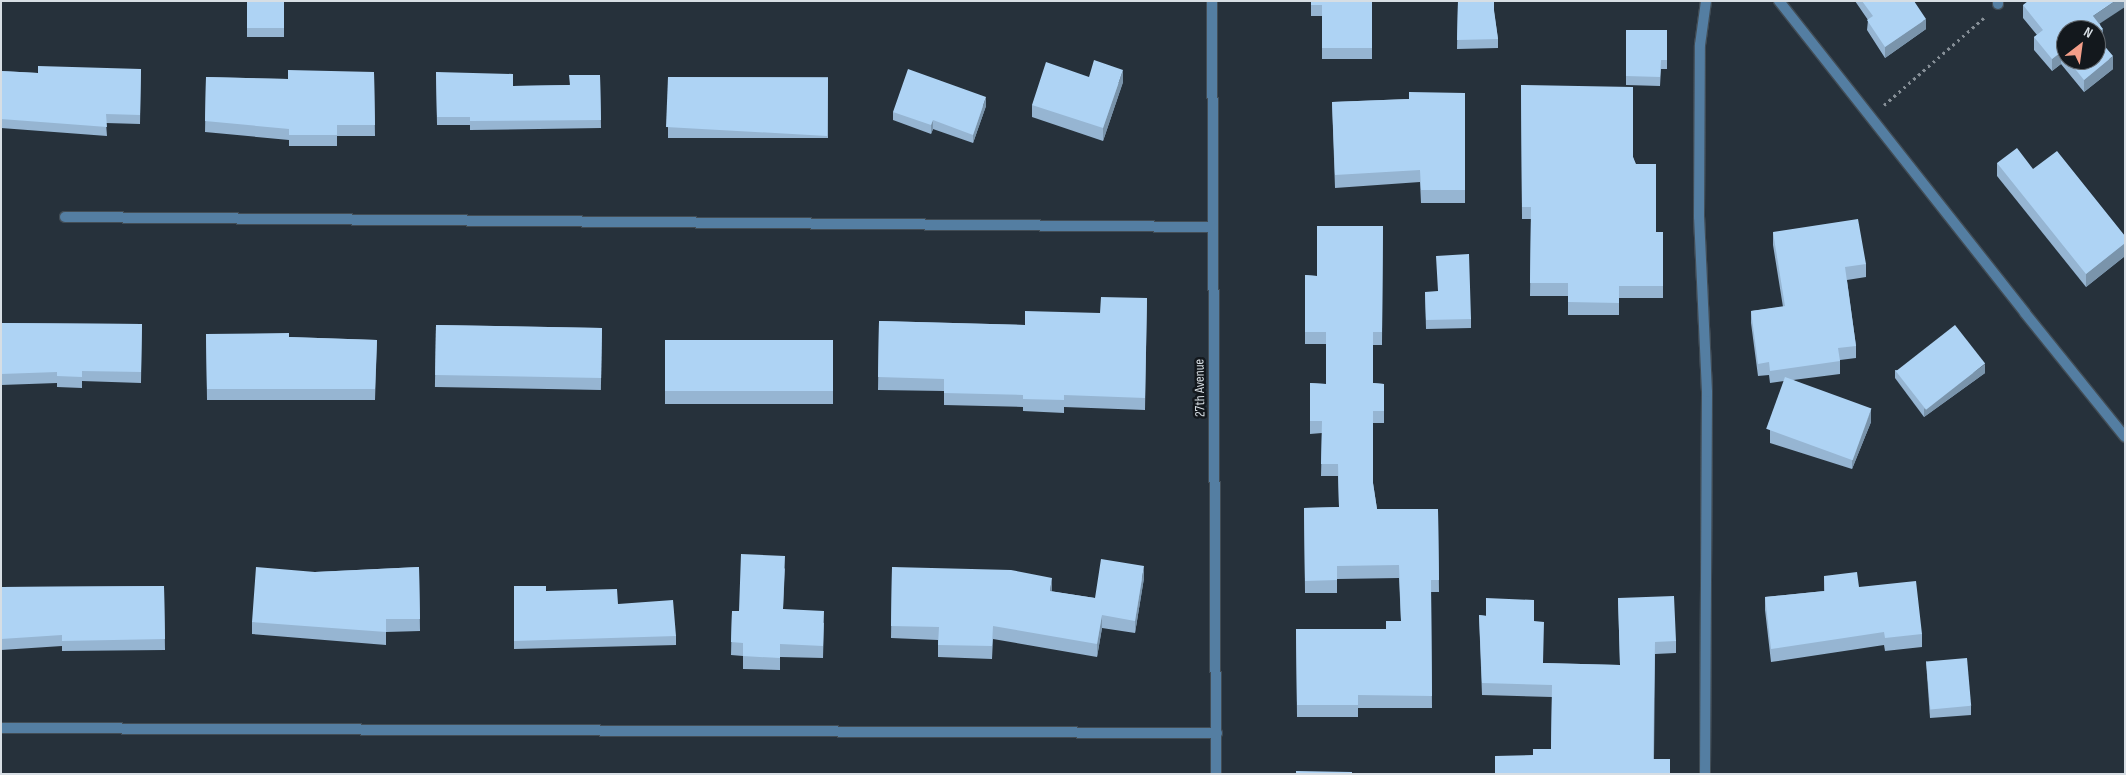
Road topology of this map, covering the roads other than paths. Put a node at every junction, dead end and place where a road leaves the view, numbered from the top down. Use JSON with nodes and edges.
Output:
{"nodes":[{"id":1,"x":1212,"y":1,"type":"edge"},
{"id":2,"x":1706,"y":1,"type":"edge"},
{"id":3,"x":1779,"y":1,"type":"edge"},
{"id":4,"x":65,"y":217,"type":"dead end"},
{"id":5,"x":1212,"y":227,"type":"junction"},
{"id":6,"x":2125,"y":436,"type":"edge"},
{"id":7,"x":1,"y":728,"type":"edge"},
{"id":8,"x":1217,"y":733,"type":"junction"},
{"id":9,"x":1216,"y":774,"type":"edge"},
{"id":10,"x":1705,"y":774,"type":"edge"}],
"edges":[{"from":1,"to":5,"type":"street","name":"27th Avenue"},
{"from":2,"to":10,"type":"street"},
{"from":3,"to":6,"type":"street"},
{"from":4,"to":5,"type":"street"},
{"from":5,"to":8,"type":"street","name":"27th Avenue"},
{"from":7,"to":8,"type":"street"},
{"from":8,"to":9,"type":"street","name":"27th Avenue"}]}
